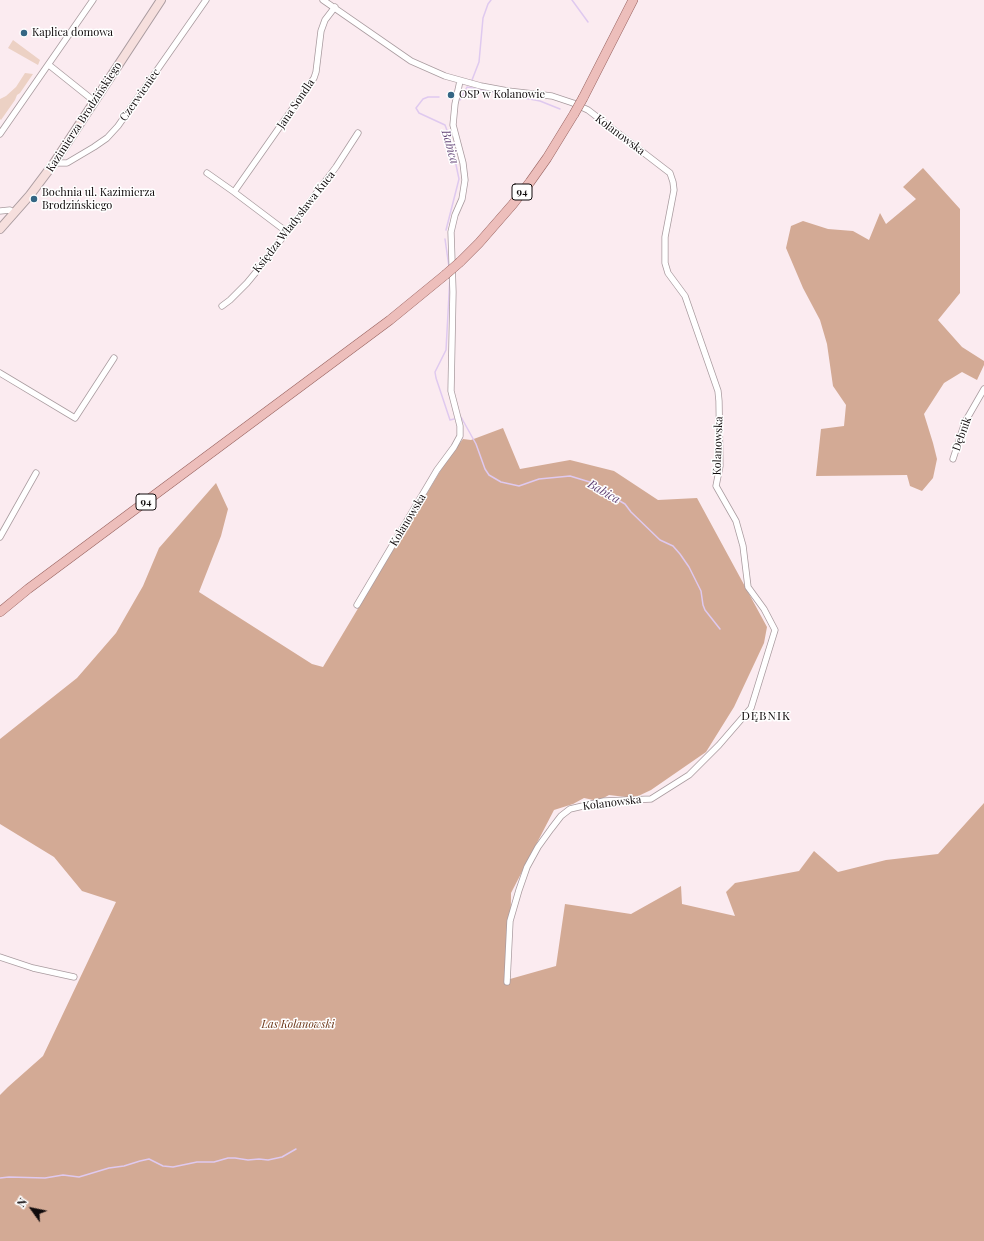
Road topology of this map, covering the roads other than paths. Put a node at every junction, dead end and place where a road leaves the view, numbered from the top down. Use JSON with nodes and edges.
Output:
{"nodes":[{"id":1,"x":93,"y":0,"type":"edge"},
{"id":2,"x":161,"y":0,"type":"edge"},
{"id":3,"x":206,"y":0,"type":"edge"},
{"id":4,"x":323,"y":0,"type":"edge"},
{"id":5,"x":633,"y":0,"type":"edge"},
{"id":6,"x":335,"y":7,"type":"junction"},
{"id":7,"x":49,"y":65,"type":"junction"},
{"id":8,"x":460,"y":81,"type":"junction"},
{"id":9,"x":94,"y":101,"type":"junction"},
{"id":10,"x":358,"y":133,"type":"dead end"},
{"id":11,"x":0,"y":134,"type":"edge"},
{"id":12,"x":54,"y":163,"type":"junction"},
{"id":13,"x":207,"y":173,"type":"dead end"},
{"id":14,"x":234,"y":192,"type":"junction"},
{"id":15,"x":0,"y":211,"type":"edge"},
{"id":16,"x":14,"y":213,"type":"junction"},
{"id":17,"x":0,"y":229,"type":"edge"},
{"id":18,"x":286,"y":232,"type":"junction"},
{"id":19,"x":222,"y":306,"type":"dead end"},
{"id":20,"x":114,"y":358,"type":"dead end"},
{"id":21,"x":0,"y":373,"type":"edge"},
{"id":22,"x":984,"y":389,"type":"edge"},
{"id":23,"x":953,"y":459,"type":"dead end"},
{"id":24,"x":36,"y":473,"type":"dead end"},
{"id":25,"x":0,"y":537,"type":"edge"},
{"id":26,"x":357,"y":605,"type":"dead end"},
{"id":27,"x":0,"y":612,"type":"edge"},
{"id":28,"x":0,"y":957,"type":"edge"},
{"id":29,"x":74,"y":977,"type":"dead end"},
{"id":30,"x":507,"y":982,"type":"dead end"}],
"edges":[{"from":1,"to":7,"type":"street"},
{"from":2,"to":9,"type":"main road","name":"Kazimierza Brodzińskiego"},
{"from":3,"to":12,"type":"street","name":"Czerwieniec"},
{"from":4,"to":6,"type":"street","name":"Kolanowska"},
{"from":5,"to":27,"type":"main road","number":"94","bridge":true},
{"from":6,"to":8,"type":"street","name":"Kolanowska"},
{"from":6,"to":14,"type":"street","name":"Jana Sondla"},
{"from":7,"to":9,"type":"street"},
{"from":7,"to":11,"type":"street"},
{"from":8,"to":26,"type":"street","name":"Kolanowska"},
{"from":8,"to":30,"type":"street","name":"Kolanowska"},
{"from":9,"to":12,"type":"main road","name":"Kazimierza Brodzińskiego"},
{"from":10,"to":18,"type":"street","name":"Księdza Władysława Kuca"},
{"from":12,"to":16,"type":"main road","name":"Kazimierza Brodzińskiego"},
{"from":13,"to":14,"type":"street"},
{"from":14,"to":18,"type":"street"},
{"from":15,"to":16,"type":"street"},
{"from":16,"to":17,"type":"main road","name":"Kazimierza Brodzińskiego"},
{"from":18,"to":19,"type":"street","name":"Księdza Władysława Kuca"},
{"from":20,"to":21,"type":"street"},
{"from":22,"to":23,"type":"street","name":"Dębnik"},
{"from":24,"to":25,"type":"street"},
{"from":28,"to":29,"type":"street"}]}
